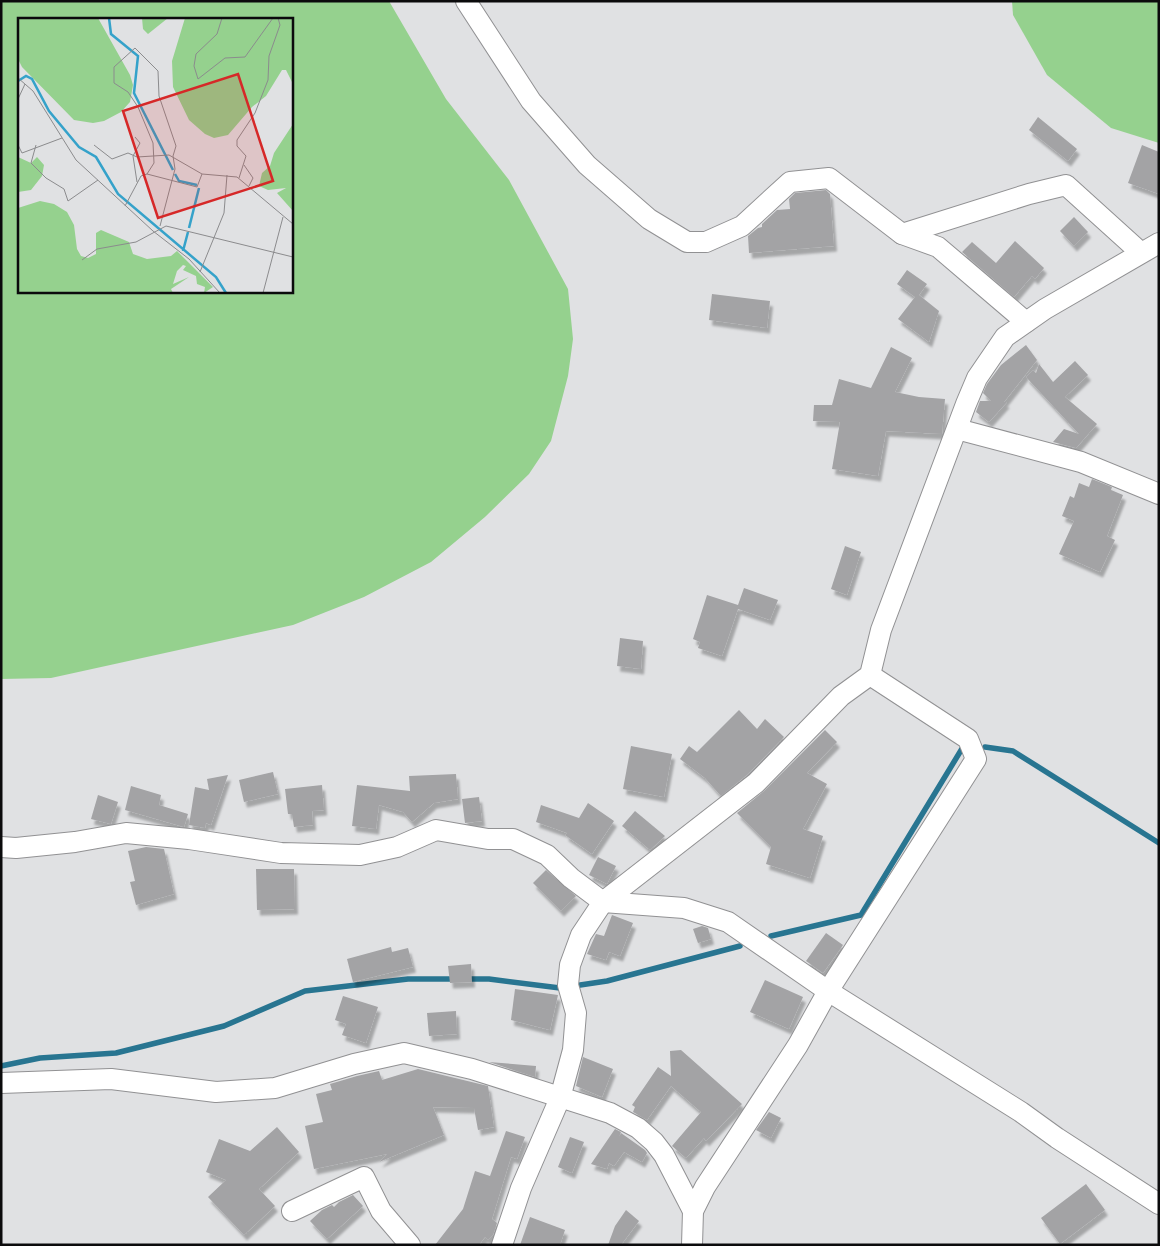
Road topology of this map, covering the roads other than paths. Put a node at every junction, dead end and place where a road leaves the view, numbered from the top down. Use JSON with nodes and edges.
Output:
{"nodes":[{"id":1,"x":466,"y":1,"type":"edge"},
{"id":2,"x":902,"y":234,"type":"junction"},
{"id":3,"x":1159,"y":243,"type":"edge"},
{"id":4,"x":1140,"y":252,"type":"junction"},
{"id":5,"x":1026,"y":322,"type":"junction"},
{"id":6,"x":957,"y":429,"type":"junction"},
{"id":7,"x":1159,"y":494,"type":"edge"},
{"id":8,"x":870,"y":675,"type":"junction"},
{"id":9,"x":1,"y":847,"type":"edge"},
{"id":10,"x":602,"y":902,"type":"junction"},
{"id":11,"x":828,"y":991,"type":"junction"},
{"id":12,"x":1,"y":1083,"type":"edge"},
{"id":13,"x":560,"y":1098,"type":"junction"},
{"id":14,"x":1159,"y":1204,"type":"edge"},
{"id":15,"x":292,"y":1211,"type":"dead end"},
{"id":16,"x":693,"y":1211,"type":"junction"},
{"id":17,"x":410,"y":1245,"type":"edge"},
{"id":18,"x":502,"y":1245,"type":"edge"},
{"id":19,"x":692,"y":1245,"type":"edge"}],
"edges":[{"from":1,"to":2,"type":"street"},
{"from":2,"to":4,"type":"street"},
{"from":2,"to":5,"type":"street"},
{"from":3,"to":4,"type":"street"},
{"from":4,"to":5,"type":"street"},
{"from":5,"to":6,"type":"street"},
{"from":6,"to":7,"type":"street"},
{"from":6,"to":8,"type":"street"},
{"from":8,"to":10,"type":"street"},
{"from":8,"to":11,"type":"street"},
{"from":9,"to":10,"type":"street"},
{"from":10,"to":11,"type":"street"},
{"from":10,"to":13,"type":"street"},
{"from":11,"to":14,"type":"street"},
{"from":11,"to":16,"type":"street"},
{"from":12,"to":13,"type":"street"},
{"from":13,"to":16,"type":"street"},
{"from":13,"to":18,"type":"street"},
{"from":15,"to":17,"type":"street"},
{"from":16,"to":19,"type":"street"}]}
